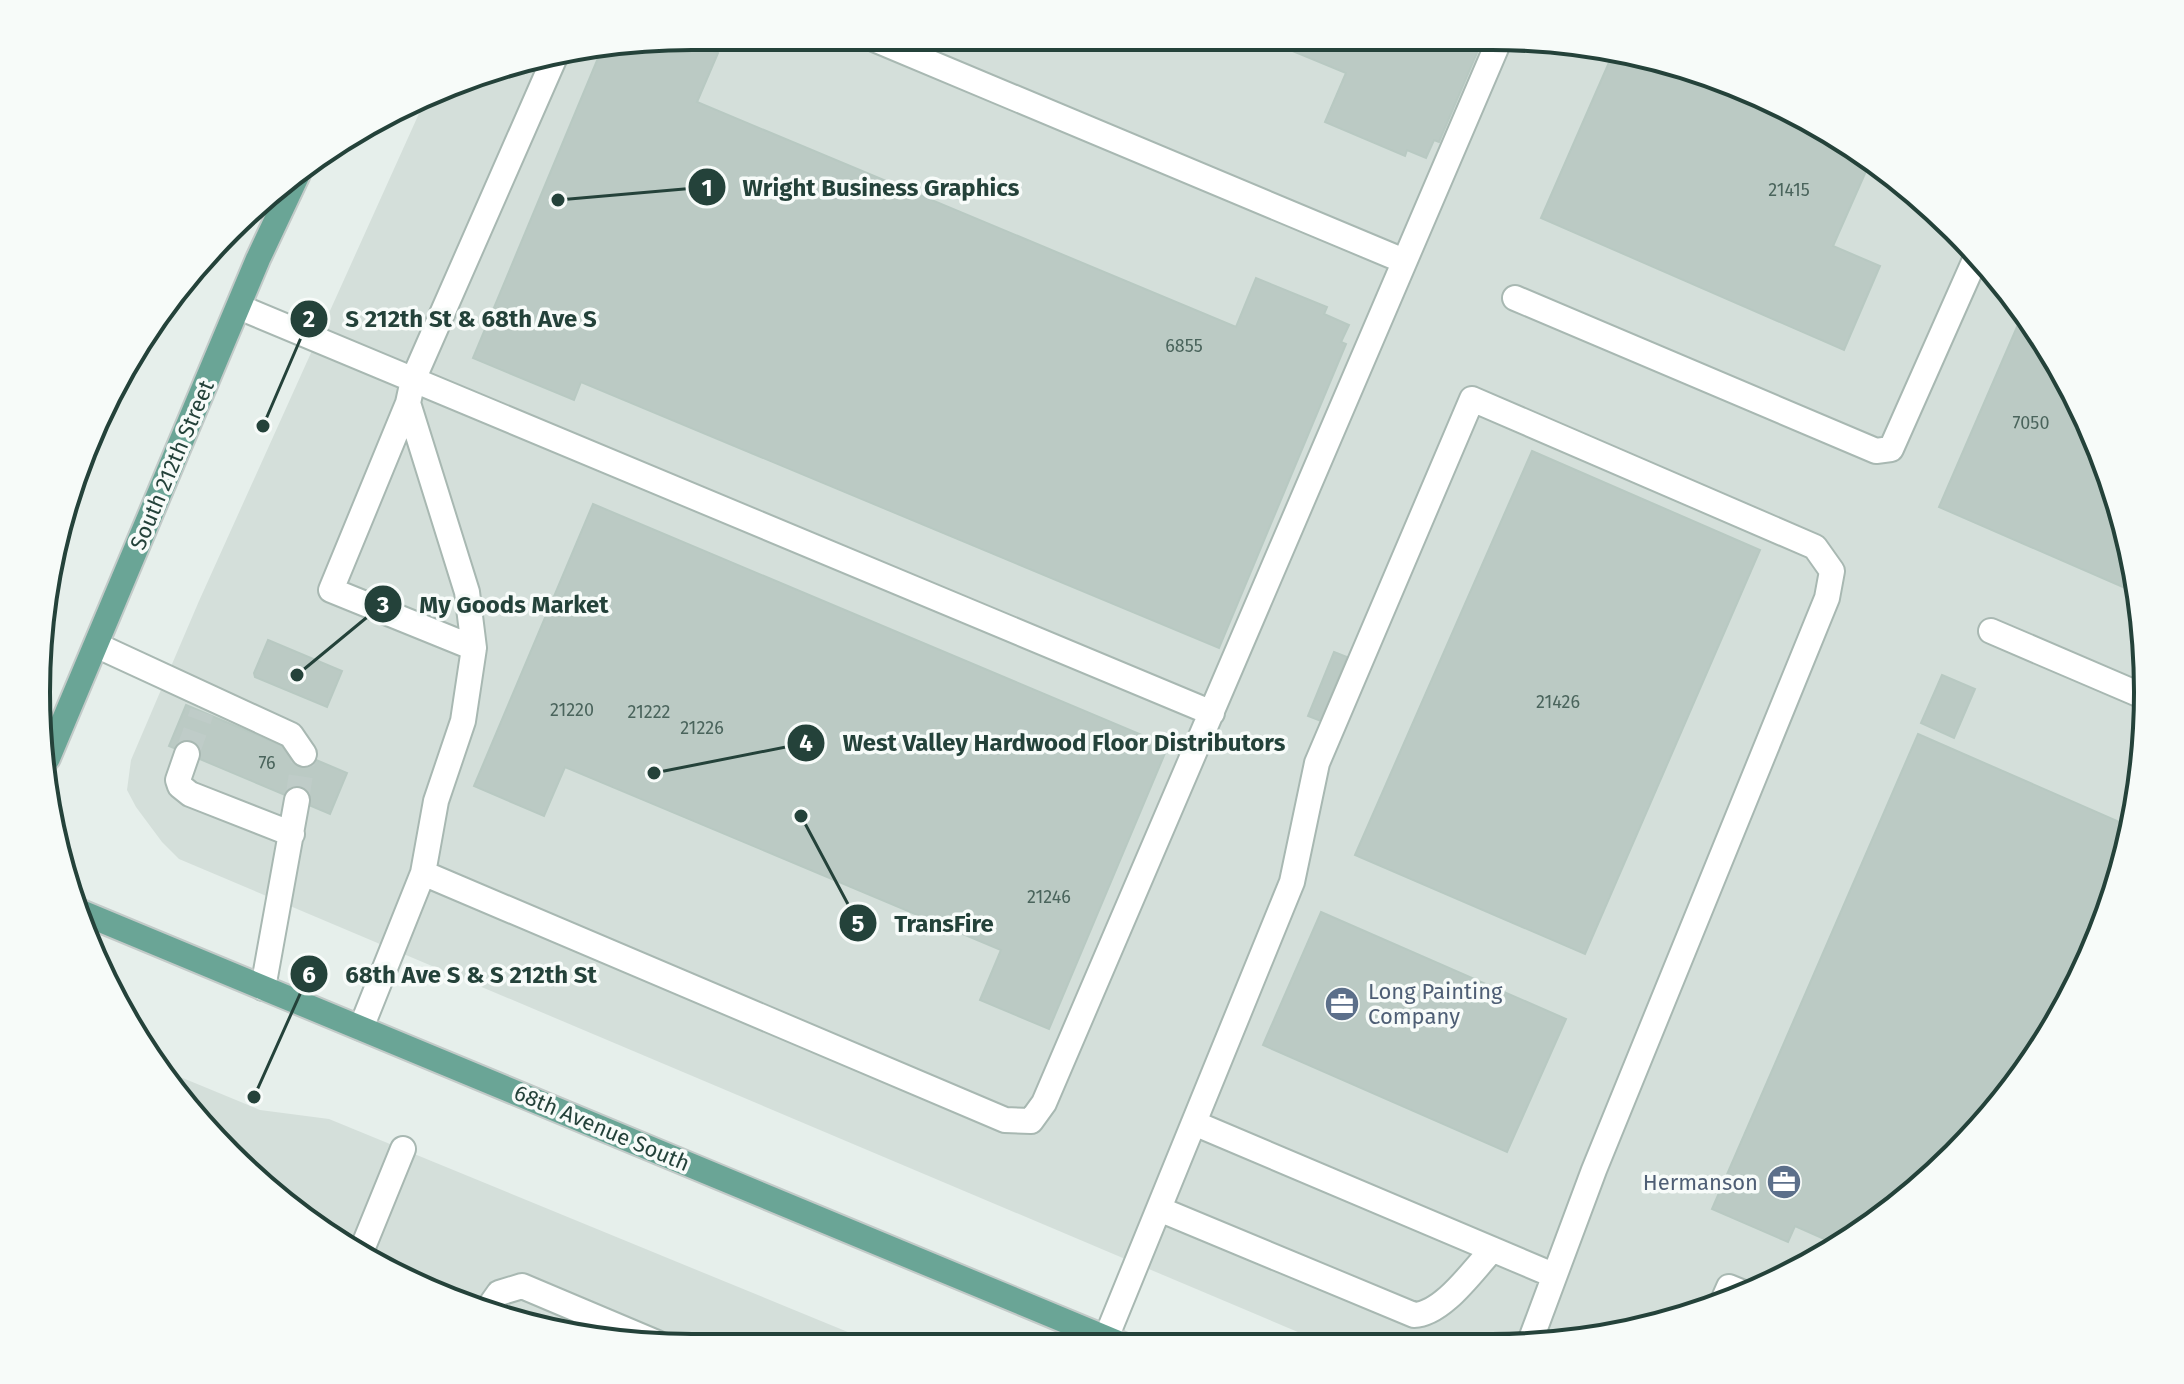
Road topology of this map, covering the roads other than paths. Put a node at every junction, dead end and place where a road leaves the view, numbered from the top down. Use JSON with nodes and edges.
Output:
{"nodes":[{"id":1,"x":900,"y":50,"type":"edge"},
{"id":2,"x":1495,"y":50,"type":"edge"},
{"id":3,"x":551,"y":66,"type":"edge"},
{"id":4,"x":290,"y":192,"type":"edge"},
{"id":5,"x":1404,"y":261,"type":"junction"},
{"id":6,"x":1972,"y":266,"type":"edge"},
{"id":7,"x":1515,"y":298,"type":"dead end"},
{"id":8,"x":239,"y":307,"type":"junction"},
{"id":9,"x":410,"y":391,"type":"junction"},
{"id":10,"x":1991,"y":631,"type":"dead end"},
{"id":11,"x":96,"y":645,"type":"junction"},
{"id":12,"x":474,"y":648,"type":"junction"},
{"id":13,"x":2134,"y":692,"type":"edge"},
{"id":14,"x":1212,"y":713,"type":"junction"},
{"id":15,"x":52,"y":748,"type":"edge"},
{"id":16,"x":187,"y":754,"type":"tunnel mouth"},
{"id":17,"x":304,"y":754,"type":"dead end"},
{"id":18,"x":297,"y":800,"type":"tunnel mouth"},
{"id":19,"x":292,"y":834,"type":"junction"},
{"id":20,"x":423,"y":873,"type":"junction"},
{"id":21,"x":91,"y":916,"type":"edge"},
{"id":22,"x":263,"y":988,"type":"junction"},
{"id":23,"x":361,"y":1028,"type":"junction"},
{"id":24,"x":1194,"y":1123,"type":"junction"},
{"id":25,"x":403,"y":1149,"type":"dead end"},
{"id":26,"x":1159,"y":1209,"type":"junction"},
{"id":27,"x":364,"y":1244,"type":"edge"},
{"id":28,"x":1492,"y":1250,"type":"junction"},
{"id":29,"x":1553,"y":1275,"type":"junction"},
{"id":30,"x":493,"y":1302,"type":"edge"},
{"id":31,"x":628,"y":1331,"type":"edge"},
{"id":32,"x":1533,"y":1333,"type":"edge"},
{"id":33,"x":1098,"y":1334,"type":"edge"},
{"id":34,"x":1117,"y":1334,"type":"edge"}],
"edges":[{"from":1,"to":5,"type":"lane"},
{"from":2,"to":5,"type":"lane"},
{"from":3,"to":9,"type":"lane"},
{"from":4,"to":8,"type":"main road","name":"South 212th Street"},
{"from":5,"to":14,"type":"lane"},
{"from":6,"to":7,"type":"lane"},
{"from":8,"to":9,"type":"lane"},
{"from":8,"to":11,"type":"main road","name":"South 212th Street"},
{"from":9,"to":12,"type":"lane"},
{"from":9,"to":12,"type":"lane"},
{"from":9,"to":14,"type":"lane"},
{"from":10,"to":13,"type":"lane"},
{"from":11,"to":15,"type":"main road","name":"South 212th Street"},
{"from":11,"to":17,"type":"lane"},
{"from":12,"to":20,"type":"lane"},
{"from":14,"to":20,"type":"lane"},
{"from":16,"to":19,"type":"lane"},
{"from":18,"to":19,"type":"lane"},
{"from":19,"to":22,"type":"lane"},
{"from":20,"to":23,"type":"lane"},
{"from":21,"to":22,"type":"main road","name":"68th Avenue South"},
{"from":22,"to":23,"type":"main road","name":"68th Avenue South"},
{"from":23,"to":33,"type":"main road","name":"68th Avenue South"},
{"from":24,"to":26,"type":"lane"},
{"from":24,"to":28,"type":"lane"},
{"from":24,"to":29,"type":"lane"},
{"from":25,"to":27,"type":"lane"},
{"from":26,"to":28,"type":"lane"},
{"from":26,"to":34,"type":"lane"},
{"from":28,"to":29,"type":"lane"},
{"from":29,"to":32,"type":"lane"},
{"from":30,"to":31,"type":"lane"}]}
